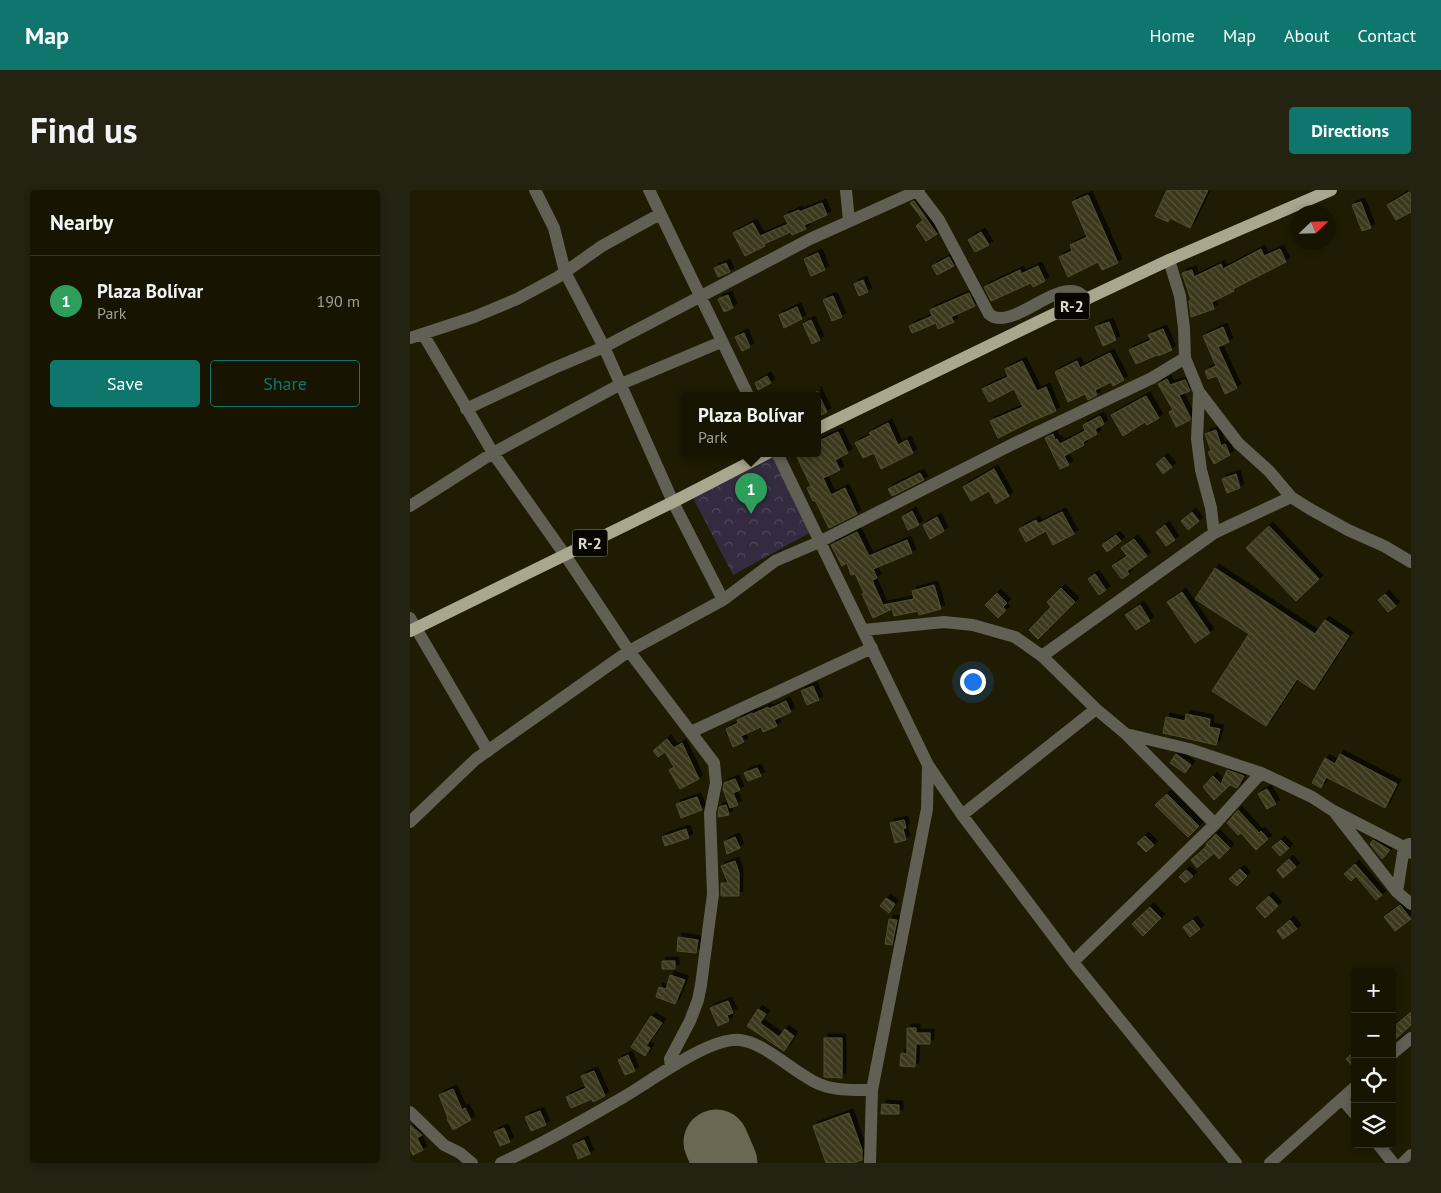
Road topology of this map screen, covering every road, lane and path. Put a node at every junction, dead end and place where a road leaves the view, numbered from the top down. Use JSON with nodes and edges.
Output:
{"nodes":[{"id":1,"x":536,"y":190,"type":"edge"},
{"id":2,"x":649,"y":190,"type":"edge"},
{"id":3,"x":846,"y":190,"type":"edge"},
{"id":4,"x":918,"y":190,"type":"edge"},
{"id":5,"x":1331,"y":190,"type":"edge"},
{"id":6,"x":660,"y":214,"type":"junction"},
{"id":7,"x":850,"y":221,"type":"junction"},
{"id":8,"x":1170,"y":260,"type":"junction"},
{"id":9,"x":565,"y":272,"type":"junction"},
{"id":10,"x":701,"y":296,"type":"junction"},
{"id":11,"x":1087,"y":299,"type":"junction"},
{"id":12,"x":423,"y":334,"type":"junction"},
{"id":13,"x":410,"y":338,"type":"edge"},
{"id":14,"x":721,"y":342,"type":"junction"},
{"id":15,"x":604,"y":347,"type":"junction"},
{"id":16,"x":1185,"y":358,"type":"junction"},
{"id":17,"x":621,"y":384,"type":"junction"},
{"id":18,"x":746,"y":392,"type":"edge"},
{"id":19,"x":1199,"y":392,"type":"junction"},
{"id":20,"x":466,"y":409,"type":"junction"},
{"id":21,"x":821,"y":427,"type":"edge"},
{"id":22,"x":492,"y":454,"type":"junction"},
{"id":23,"x":760,"y":457,"type":"edge"},
{"id":24,"x":779,"y":457,"type":"edge"},
{"id":25,"x":1291,"y":497,"type":"junction"},
{"id":26,"x":673,"y":502,"type":"junction"},
{"id":27,"x":410,"y":506,"type":"edge"},
{"id":28,"x":1214,"y":533,"type":"junction"},
{"id":29,"x":819,"y":542,"type":"junction"},
{"id":30,"x":565,"y":555,"type":"junction"},
{"id":31,"x":1411,"y":562,"type":"edge"},
{"id":32,"x":723,"y":600,"type":"junction"},
{"id":33,"x":412,"y":626,"type":"edge"},
{"id":34,"x":864,"y":630,"type":"junction"},
{"id":35,"x":872,"y":648,"type":"junction"},
{"id":36,"x":629,"y":651,"type":"junction"},
{"id":37,"x":1042,"y":656,"type":"junction"},
{"id":38,"x":1096,"y":709,"type":"junction"},
{"id":39,"x":691,"y":732,"type":"junction"},
{"id":40,"x":1126,"y":734,"type":"junction"},
{"id":41,"x":488,"y":751,"type":"junction"},
{"id":42,"x":928,"y":765,"type":"junction"},
{"id":43,"x":1261,"y":773,"type":"junction"},
{"id":44,"x":1332,"y":810,"type":"junction"},
{"id":45,"x":962,"y":815,"type":"junction"},
{"id":46,"x":410,"y":822,"type":"edge"},
{"id":47,"x":1215,"y":824,"type":"junction"},
{"id":48,"x":1409,"y":847,"type":"edge"},
{"id":49,"x":1397,"y":892,"type":"junction"},
{"id":50,"x":1411,"y":904,"type":"edge"},
{"id":51,"x":1073,"y":962,"type":"junction"},
{"id":52,"x":1411,"y":1038,"type":"edge"},
{"id":53,"x":1396,"y":1051,"type":"edge"},
{"id":54,"x":671,"y":1067,"type":"junction"},
{"id":55,"x":872,"y":1090,"type":"junction"},
{"id":56,"x":1351,"y":1091,"type":"edge"},
{"id":57,"x":1342,"y":1099,"type":"junction"},
{"id":58,"x":1351,"y":1109,"type":"edge"},
{"id":59,"x":410,"y":1112,"type":"edge"},
{"id":60,"x":1381,"y":1148,"type":"edge"},
{"id":61,"x":1411,"y":1155,"type":"edge"},
{"id":62,"x":472,"y":1163,"type":"edge"},
{"id":63,"x":501,"y":1163,"type":"edge"},
{"id":64,"x":870,"y":1163,"type":"edge"},
{"id":65,"x":1236,"y":1163,"type":"edge"},
{"id":66,"x":1270,"y":1163,"type":"edge"},
{"id":67,"x":1393,"y":1163,"type":"edge"},
{"id":68,"x":1403,"y":1163,"type":"edge"}],
"edges":[{"from":1,"to":9,"type":"street"},
{"from":2,"to":6,"type":"street"},
{"from":3,"to":7,"type":"street"},
{"from":4,"to":7,"type":"street"},
{"from":4,"to":11,"type":"street"},
{"from":5,"to":8,"type":"main road","number":"R-2"},
{"from":6,"to":9,"type":"street"},
{"from":6,"to":10,"type":"street"},
{"from":7,"to":10,"type":"street"},
{"from":8,"to":11,"type":"main road","number":"R-2"},
{"from":8,"to":16,"type":"street"},
{"from":9,"to":12,"type":"street"},
{"from":9,"to":15,"type":"street"},
{"from":10,"to":14,"type":"street"},
{"from":10,"to":15,"type":"street"},
{"from":11,"to":21,"type":"main road","number":"R-2"},
{"from":12,"to":13,"type":"street"},
{"from":12,"to":20,"type":"street"},
{"from":14,"to":17,"type":"street"},
{"from":14,"to":18,"type":"street"},
{"from":15,"to":17,"type":"street"},
{"from":15,"to":20,"type":"street"},
{"from":16,"to":19,"type":"street"},
{"from":16,"to":29,"type":"street"},
{"from":17,"to":22,"type":"street"},
{"from":17,"to":26,"type":"street"},
{"from":19,"to":25,"type":"street"},
{"from":19,"to":28,"type":"street"},
{"from":20,"to":22,"type":"street"},
{"from":22,"to":27,"type":"street"},
{"from":22,"to":30,"type":"street"},
{"from":23,"to":26,"type":"main road","number":"R-2"},
{"from":24,"to":29,"type":"street"},
{"from":25,"to":28,"type":"street"},
{"from":25,"to":31,"type":"street"},
{"from":26,"to":30,"type":"main road","number":"R-2"},
{"from":26,"to":32,"type":"street"},
{"from":28,"to":37,"type":"street"},
{"from":29,"to":32,"type":"street"},
{"from":29,"to":34,"type":"street"},
{"from":30,"to":33,"type":"main road","number":"R-2"},
{"from":30,"to":36,"type":"street"},
{"from":32,"to":36,"type":"street"},
{"from":33,"to":41,"type":"street"},
{"from":34,"to":35,"type":"street"},
{"from":34,"to":37,"type":"street"},
{"from":35,"to":39,"type":"street"},
{"from":35,"to":42,"type":"street"},
{"from":36,"to":39,"type":"street"},
{"from":36,"to":41,"type":"street"},
{"from":37,"to":38,"type":"street"},
{"from":38,"to":40,"type":"street"},
{"from":38,"to":45,"type":"street"},
{"from":39,"to":54,"type":"street"},
{"from":40,"to":43,"type":"street"},
{"from":40,"to":47,"type":"street"},
{"from":41,"to":46,"type":"street"},
{"from":42,"to":45,"type":"street"},
{"from":42,"to":55,"type":"street"},
{"from":43,"to":44,"type":"street"},
{"from":43,"to":47,"type":"street"},
{"from":44,"to":48,"type":"street"},
{"from":44,"to":49,"type":"street"},
{"from":45,"to":51,"type":"street"},
{"from":47,"to":51,"type":"street"},
{"from":48,"to":49,"type":"street"},
{"from":49,"to":50,"type":"street"},
{"from":51,"to":65,"type":"street"},
{"from":52,"to":53,"type":"street"},
{"from":54,"to":55,"type":"street"},
{"from":54,"to":63,"type":"street"},
{"from":55,"to":64,"type":"street"},
{"from":56,"to":57,"type":"street"},
{"from":57,"to":58,"type":"street"},
{"from":57,"to":66,"type":"street"},
{"from":59,"to":62,"type":"street"},
{"from":60,"to":67,"type":"street"},
{"from":61,"to":68,"type":"street"}]}
